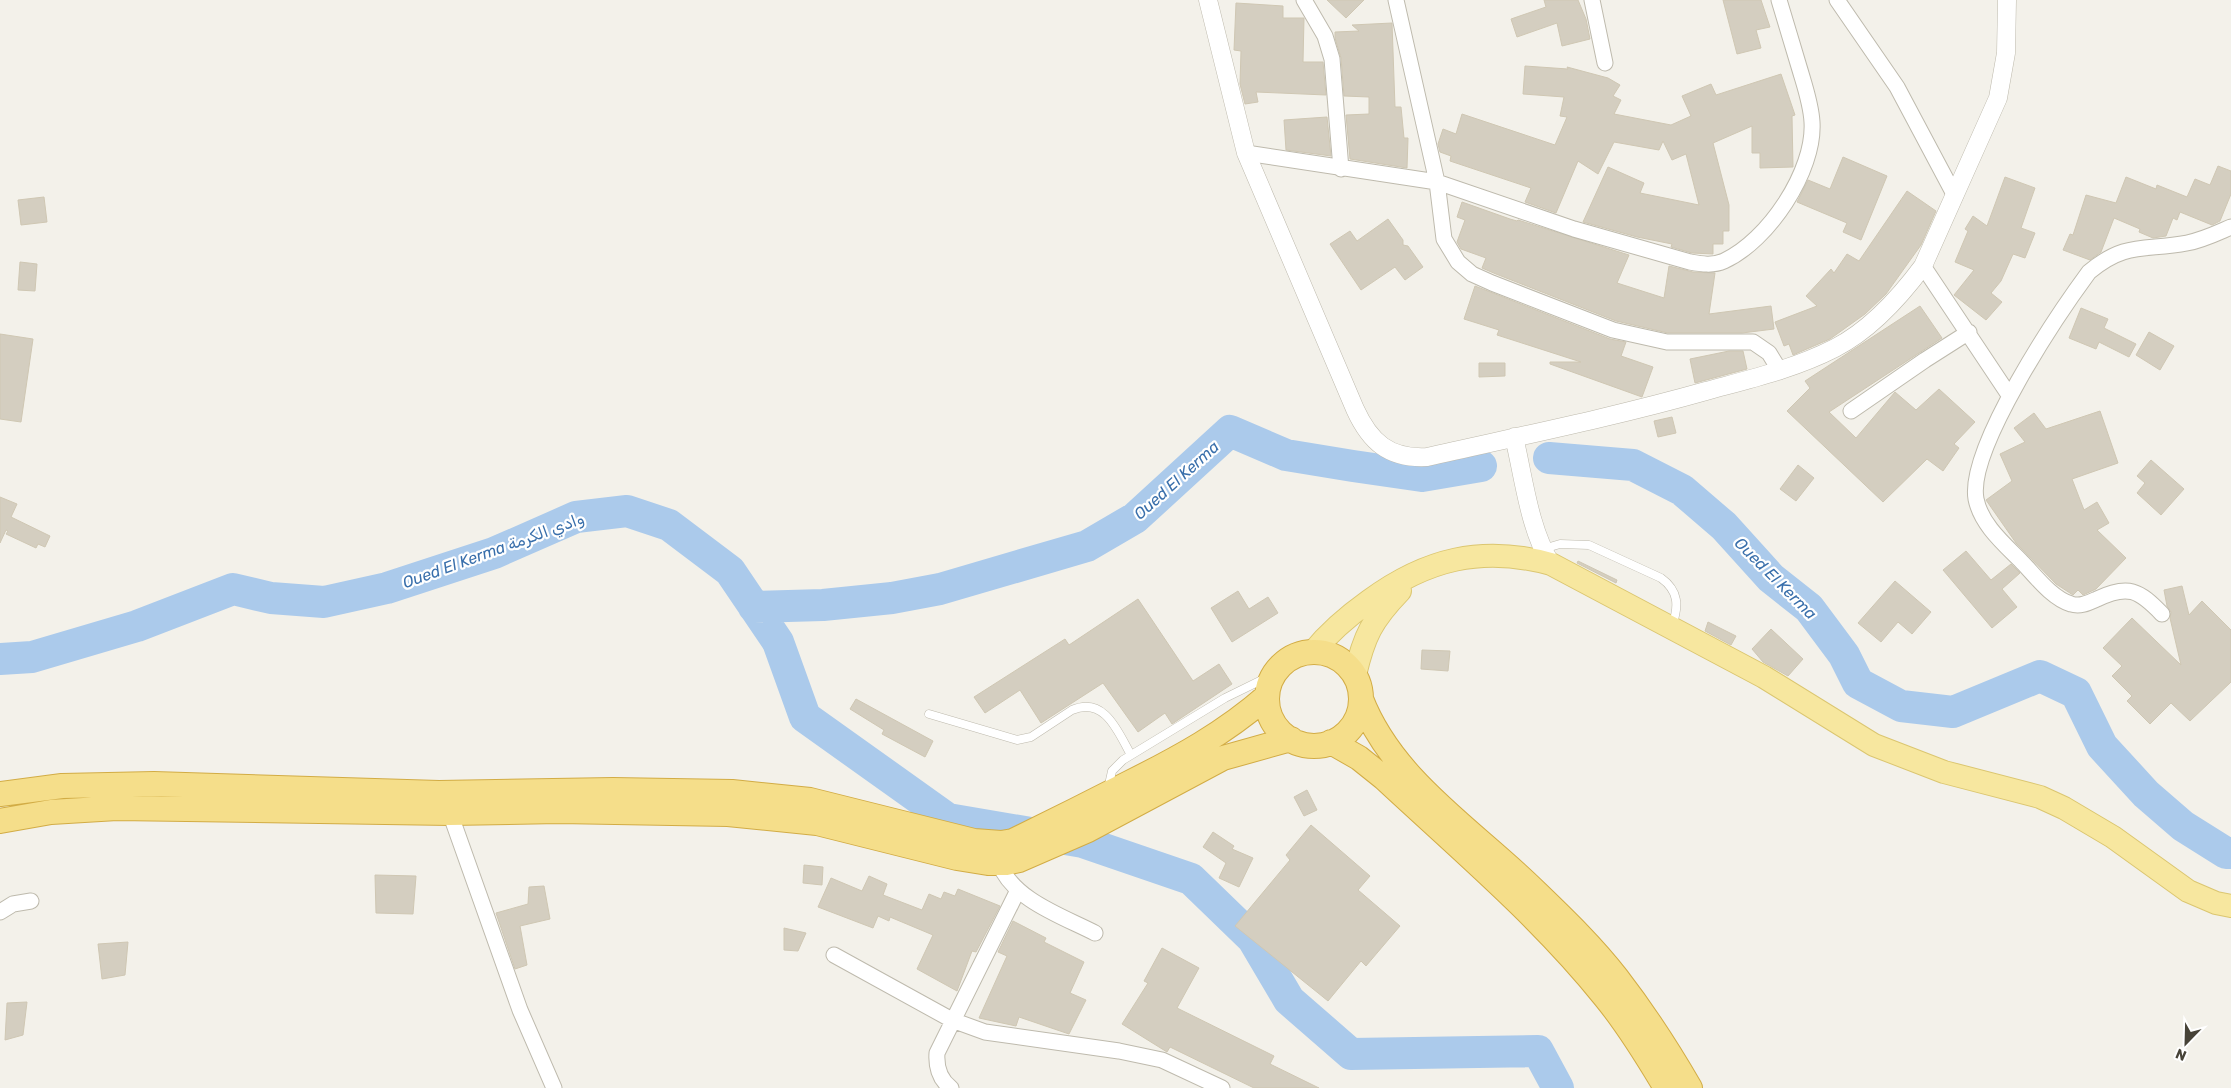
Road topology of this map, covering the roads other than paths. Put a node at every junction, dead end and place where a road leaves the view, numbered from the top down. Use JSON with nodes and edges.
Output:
{"nodes":[{"id":1,"x":1208,"y":0,"type":"edge"},
{"id":2,"x":1304,"y":0,"type":"edge"},
{"id":3,"x":1387,"y":0,"type":"edge"},
{"id":4,"x":1592,"y":0,"type":"edge"},
{"id":5,"x":1779,"y":0,"type":"edge"},
{"id":6,"x":1837,"y":0,"type":"edge"},
{"id":7,"x":2007,"y":0,"type":"edge"},
{"id":8,"x":1397,"y":6,"type":"edge"},
{"id":9,"x":1605,"y":63,"type":"dead end"},
{"id":10,"x":1246,"y":153,"type":"junction"},
{"id":11,"x":1341,"y":169,"type":"junction"},
{"id":12,"x":1436,"y":182,"type":"junction"},
{"id":13,"x":1954,"y":196,"type":"junction"},
{"id":14,"x":2231,"y":227,"type":"edge"},
{"id":15,"x":1923,"y":266,"type":"junction"},
{"id":16,"x":1969,"y":332,"type":"junction"},
{"id":17,"x":1780,"y":371,"type":"junction"},
{"id":18,"x":2009,"y":395,"type":"junction"},
{"id":19,"x":1851,"y":411,"type":"dead end"},
{"id":20,"x":1514,"y":437,"type":"junction"},
{"id":21,"x":1547,"y":557,"type":"junction"},
{"id":22,"x":1422,"y":569,"type":"junction"},
{"id":23,"x":2162,"y":614,"type":"dead end"},
{"id":24,"x":1671,"y":628,"type":"junction"},
{"id":25,"x":1313,"y":652,"type":"junction"},
{"id":26,"x":1355,"y":675,"type":"junction"},
{"id":27,"x":1271,"y":685,"type":"junction"},
{"id":28,"x":1361,"y":699,"type":"junction"},
{"id":29,"x":929,"y":714,"type":"dead end"},
{"id":30,"x":1291,"y":740,"type":"junction"},
{"id":31,"x":1331,"y":742,"type":"junction"},
{"id":32,"x":1131,"y":755,"type":"junction"},
{"id":33,"x":0,"y":794,"type":"edge"},
{"id":34,"x":1107,"y":795,"type":"junction"},
{"id":35,"x":450,"y":814,"type":"junction"},
{"id":36,"x":1083,"y":820,"type":"junction"},
{"id":37,"x":0,"y":821,"type":"edge"},
{"id":38,"x":1010,"y":855,"type":"junction"},
{"id":39,"x":1018,"y":890,"type":"junction"},
{"id":40,"x":31,"y":901,"type":"dead end"},
{"id":41,"x":2231,"y":906,"type":"edge"},
{"id":42,"x":0,"y":912,"type":"edge"},
{"id":43,"x":1095,"y":933,"type":"dead end"},
{"id":44,"x":834,"y":956,"type":"dead end"},
{"id":45,"x":952,"y":1020,"type":"junction"},
{"id":46,"x":554,"y":1088,"type":"edge"},
{"id":47,"x":951,"y":1088,"type":"edge"},
{"id":48,"x":1222,"y":1088,"type":"edge"},
{"id":49,"x":1666,"y":1088,"type":"edge"},
{"id":50,"x":1690,"y":1088,"type":"edge"}],
"edges":[{"from":1,"to":10,"type":"street"},
{"from":2,"to":11,"type":"street"},
{"from":3,"to":8,"type":"street"},
{"from":4,"to":9,"type":"street"},
{"from":5,"to":12,"type":"street"},
{"from":6,"to":13,"type":"street"},
{"from":7,"to":13,"type":"street"},
{"from":8,"to":12,"type":"street"},
{"from":10,"to":11,"type":"street"},
{"from":10,"to":20,"type":"street"},
{"from":11,"to":12,"type":"street"},
{"from":12,"to":17,"type":"street"},
{"from":13,"to":15,"type":"street"},
{"from":14,"to":18,"type":"street"},
{"from":15,"to":16,"type":"street"},
{"from":15,"to":17,"type":"street"},
{"from":16,"to":18,"type":"street"},
{"from":16,"to":19,"type":"street"},
{"from":17,"to":20,"type":"street"},
{"from":18,"to":23,"type":"street"},
{"from":20,"to":21,"type":"street"},
{"from":21,"to":22,"type":"main road"},
{"from":21,"to":24,"type":"main road"},
{"from":21,"to":24,"type":"lane"},
{"from":22,"to":25,"type":"main road"},
{"from":22,"to":26,"type":"main road"},
{"from":24,"to":41,"type":"main road"},
{"from":25,"to":26,"type":"highway"},
{"from":25,"to":27,"type":"highway"},
{"from":26,"to":28,"type":"highway"},
{"from":27,"to":30,"type":"highway"},
{"from":27,"to":32,"type":"lane"},
{"from":27,"to":34,"type":"highway"},
{"from":28,"to":31,"type":"highway"},
{"from":28,"to":50,"type":"highway"},
{"from":29,"to":32,"type":"lane"},
{"from":30,"to":31,"type":"highway"},
{"from":30,"to":36,"type":"highway"},
{"from":31,"to":49,"type":"highway"},
{"from":32,"to":34,"type":"lane"},
{"from":33,"to":38,"type":"highway"},
{"from":34,"to":36,"type":"highway"},
{"from":35,"to":37,"type":"highway"},
{"from":35,"to":38,"type":"highway"},
{"from":35,"to":46,"type":"street"},
{"from":36,"to":38,"type":"highway"},
{"from":38,"to":39,"type":"street"},
{"from":39,"to":43,"type":"street"},
{"from":39,"to":45,"type":"street"},
{"from":40,"to":42,"type":"street"},
{"from":44,"to":45,"type":"street"},
{"from":45,"to":47,"type":"street"},
{"from":45,"to":48,"type":"street"}]}
